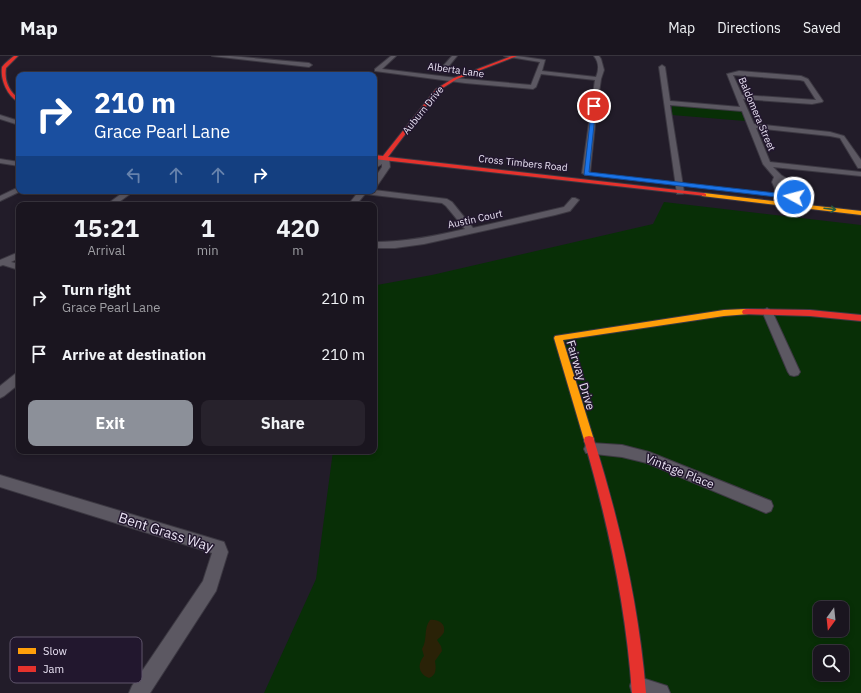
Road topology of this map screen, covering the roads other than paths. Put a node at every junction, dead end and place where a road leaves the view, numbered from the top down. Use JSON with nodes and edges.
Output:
{"nodes":[{"id":1,"x":5,"y":56,"type":"edge"},
{"id":2,"x":16,"y":56,"type":"edge"},
{"id":3,"x":214,"y":56,"type":"edge"},
{"id":4,"x":394,"y":56,"type":"edge"},
{"id":5,"x":455,"y":56,"type":"edge"},
{"id":6,"x":511,"y":56,"type":"edge"},
{"id":7,"x":596,"y":56,"type":"edge"},
{"id":8,"x":0,"y":60,"type":"edge"},
{"id":9,"x":309,"y":65,"type":"dead end"},
{"id":10,"x":446,"y":66,"type":"dead end"},
{"id":11,"x":662,"y":68,"type":"dead end"},
{"id":12,"x":538,"y":72,"type":"junction"},
{"id":13,"x":452,"y":79,"type":"junction"},
{"id":14,"x":598,"y":79,"type":"junction"},
{"id":15,"x":739,"y":96,"type":"junction"},
{"id":16,"x":16,"y":99,"type":"edge"},
{"id":17,"x":667,"y":103,"type":"junction"},
{"id":18,"x":745,"y":109,"type":"junction"},
{"id":19,"x":16,"y":116,"type":"edge"},
{"id":20,"x":1,"y":120,"type":"edge"},
{"id":21,"x":16,"y":122,"type":"edge"},
{"id":22,"x":753,"y":126,"type":"junction"},
{"id":23,"x":377,"y":151,"type":"edge"},
{"id":24,"x":387,"y":155,"type":"junction"},
{"id":25,"x":377,"y":157,"type":"edge"},
{"id":26,"x":0,"y":161,"type":"edge"},
{"id":27,"x":16,"y":164,"type":"edge"},
{"id":28,"x":377,"y":164,"type":"edge"},
{"id":29,"x":767,"y":164,"type":"junction"},
{"id":30,"x":861,"y":166,"type":"edge"},
{"id":31,"x":586,"y":174,"type":"junction"},
{"id":32,"x":861,"y":174,"type":"edge"},
{"id":33,"x":778,"y":177,"type":"junction"},
{"id":34,"x":377,"y":180,"type":"edge"},
{"id":35,"x":680,"y":188,"type":"junction"},
{"id":36,"x":16,"y":191,"type":"edge"},
{"id":37,"x":377,"y":193,"type":"edge"},
{"id":38,"x":126,"y":194,"type":"edge"},
{"id":39,"x":361,"y":194,"type":"edge"},
{"id":40,"x":782,"y":196,"type":"junction"},
{"id":41,"x":794,"y":197,"type":"junction"},
{"id":42,"x":0,"y":199,"type":"edge"},
{"id":43,"x":575,"y":200,"type":"dead end"},
{"id":44,"x":114,"y":202,"type":"edge"},
{"id":45,"x":354,"y":202,"type":"edge"},
{"id":46,"x":861,"y":205,"type":"edge"},
{"id":47,"x":861,"y":213,"type":"edge"},
{"id":48,"x":471,"y":231,"type":"junction"},
{"id":49,"x":377,"y":245,"type":"edge"},
{"id":50,"x":16,"y":256,"type":"edge"},
{"id":51,"x":1,"y":263,"type":"edge"},
{"id":52,"x":16,"y":266,"type":"edge"},
{"id":53,"x":767,"y":311,"type":"junction"},
{"id":54,"x":861,"y":318,"type":"edge"},
{"id":55,"x":794,"y":372,"type":"dead end"},
{"id":56,"x":16,"y":380,"type":"edge"},
{"id":57,"x":0,"y":394,"type":"edge"},
{"id":58,"x":591,"y":449,"type":"junction"},
{"id":59,"x":0,"y":482,"type":"edge"},
{"id":60,"x":766,"y":506,"type":"dead end"},
{"id":61,"x":639,"y":690,"type":"edge"},
{"id":62,"x":139,"y":693,"type":"edge"},
{"id":63,"x":660,"y":693,"type":"edge"}],
"edges":[{"from":1,"to":8,"type":"main road"},
{"from":2,"to":16,"type":"main road"},
{"from":3,"to":9,"type":"street"},
{"from":4,"to":13,"type":"street","name":"Alberta Lane"},
{"from":5,"to":10,"type":"street"},
{"from":6,"to":12,"type":"street"},
{"from":6,"to":13,"type":"main road","name":"Auburn Drive"},
{"from":7,"to":14,"type":"street"},
{"from":11,"to":17,"type":"street"},
{"from":12,"to":13,"type":"street","name":"Alberta Lane"},
{"from":12,"to":14,"type":"street"},
{"from":13,"to":24,"type":"main road","name":"Auburn Drive"},
{"from":14,"to":31,"type":"street"},
{"from":15,"to":15,"type":"street","name":"Baldomera Street"},
{"from":15,"to":18,"type":"street","name":"Baldomera Street"},
{"from":17,"to":18,"type":"street"},
{"from":17,"to":35,"type":"street"},
{"from":18,"to":22,"type":"street","name":"Baldomera Street"},
{"from":19,"to":20,"type":"street"},
{"from":20,"to":21,"type":"street"},
{"from":22,"to":29,"type":"street","name":"Baldomera Street"},
{"from":22,"to":30,"type":"street"},
{"from":23,"to":24,"type":"main road","name":"Cross Timbers Road"},
{"from":24,"to":25,"type":"main road","name":"Cross Timbers Road"},
{"from":24,"to":28,"type":"street","name":"Auburn Drive"},
{"from":24,"to":31,"type":"main road","name":"Cross Timbers Road"},
{"from":24,"to":34,"type":"street","name":"Auburn Drive"},
{"from":24,"to":35,"type":"main road","name":"Cross Timbers Road"},
{"from":26,"to":27,"type":"street"},
{"from":29,"to":32,"type":"street"},
{"from":29,"to":33,"type":"street","name":"Baldomera Street"},
{"from":31,"to":35,"type":"main road","name":"Cross Timbers Road"},
{"from":33,"to":40,"type":"street","name":"Baldomera Street"},
{"from":33,"to":41,"type":"street","name":"Baldomera Street"},
{"from":35,"to":40,"type":"main road","name":"Cross Timbers Road"},
{"from":35,"to":47,"type":"main road","name":"Cross Timbers Road","one_way":true},
{"from":36,"to":42,"type":"street"},
{"from":37,"to":48,"type":"street"},
{"from":38,"to":44,"type":"street"},
{"from":39,"to":45,"type":"street"},
{"from":40,"to":41,"type":"main road","name":"Cross Timbers Road"},
{"from":41,"to":46,"type":"main road","name":"Cross Timbers Road"},
{"from":43,"to":48,"type":"street","name":"Austin Court"},
{"from":48,"to":49,"type":"street","name":"Austin Court"},
{"from":50,"to":51,"type":"street"},
{"from":51,"to":52,"type":"street"},
{"from":53,"to":54,"type":"main road","name":"Fairway Drive"},
{"from":53,"to":55,"type":"street"},
{"from":53,"to":58,"type":"main road","name":"Fairway Drive"},
{"from":56,"to":57,"type":"street"},
{"from":58,"to":60,"type":"street","name":"Vintage Place"},
{"from":58,"to":61,"type":"main road","name":"Fairway Drive"},
{"from":59,"to":62,"type":"street","name":"Bent Grass Way"},
{"from":61,"to":63,"type":"street"}]}
